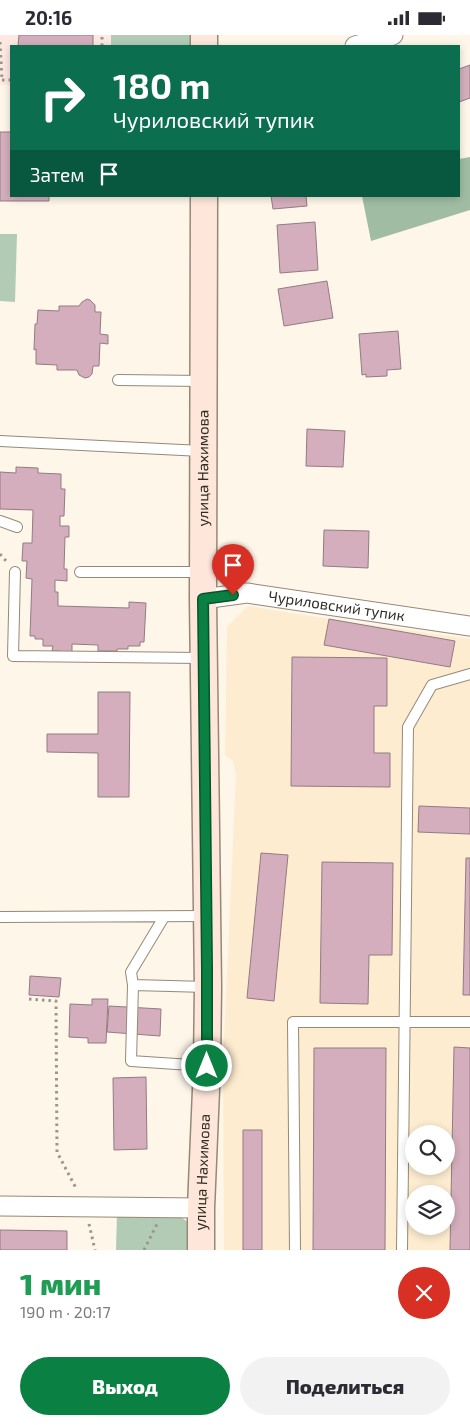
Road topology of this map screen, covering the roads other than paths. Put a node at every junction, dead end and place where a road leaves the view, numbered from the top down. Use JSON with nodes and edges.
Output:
{"nodes":[{"id":1,"x":393,"y":35,"type":"edge"},
{"id":2,"x":358,"y":45,"type":"edge"},
{"id":3,"x":204,"y":197,"type":"edge"},
{"id":4,"x":118,"y":379,"type":"dead end"},
{"id":5,"x":204,"y":381,"type":"junction"},
{"id":6,"x":0,"y":441,"type":"edge"},
{"id":7,"x":204,"y":451,"type":"junction"},
{"id":8,"x":0,"y":521,"type":"edge"},
{"id":9,"x":17,"y":527,"type":"dead end"},
{"id":10,"x":15,"y":571,"type":"dead end"},
{"id":11,"x":80,"y":572,"type":"dead end"},
{"id":12,"x":203,"y":572,"type":"junction"},
{"id":13,"x":203,"y":599,"type":"junction"},
{"id":14,"x":470,"y":626,"type":"edge"},
{"id":15,"x":204,"y":658,"type":"junction"},
{"id":16,"x":470,"y":675,"type":"edge"},
{"id":17,"x":207,"y":916,"type":"junction"},
{"id":18,"x":0,"y":917,"type":"edge"},
{"id":19,"x":164,"y":917,"type":"junction"},
{"id":20,"x":133,"y":985,"type":"junction"},
{"id":21,"x":208,"y":987,"type":"junction"},
{"id":22,"x":404,"y":1022,"type":"junction"},
{"id":23,"x":470,"y":1022,"type":"edge"},
{"id":24,"x":207,"y":1066,"type":"junction"},
{"id":25,"x":0,"y":1205,"type":"edge"},
{"id":26,"x":201,"y":1208,"type":"junction"},
{"id":27,"x":201,"y":1250,"type":"edge"},
{"id":28,"x":296,"y":1250,"type":"edge"},
{"id":29,"x":402,"y":1250,"type":"edge"}],
"edges":[{"from":1,"to":2,"type":"street"},
{"from":3,"to":5,"type":"street","name":"улица Нахимова"},
{"from":4,"to":5,"type":"lane"},
{"from":5,"to":7,"type":"street","name":"улица Нахимова"},
{"from":6,"to":7,"type":"lane"},
{"from":7,"to":12,"type":"street","name":"улица Нахимова"},
{"from":8,"to":9,"type":"lane"},
{"from":10,"to":15,"type":"lane"},
{"from":11,"to":12,"type":"lane"},
{"from":12,"to":13,"type":"street","name":"улица Нахимова"},
{"from":13,"to":14,"type":"street","name":"Чуриловский тупик"},
{"from":13,"to":15,"type":"street","name":"улица Нахимова"},
{"from":15,"to":17,"type":"street","name":"улица Нахимова"},
{"from":16,"to":22,"type":"lane"},
{"from":17,"to":19,"type":"lane"},
{"from":17,"to":21,"type":"street","name":"улица Нахимова"},
{"from":18,"to":19,"type":"lane"},
{"from":19,"to":20,"type":"lane"},
{"from":20,"to":21,"type":"lane"},
{"from":20,"to":24,"type":"lane"},
{"from":21,"to":24,"type":"street","name":"улица Нахимова"},
{"from":22,"to":23,"type":"lane"},
{"from":22,"to":28,"type":"lane"},
{"from":22,"to":29,"type":"lane"},
{"from":24,"to":26,"type":"street","name":"улица Нахимова"},
{"from":25,"to":26,"type":"street"},
{"from":26,"to":27,"type":"street","name":"улица Нахимова"}]}
